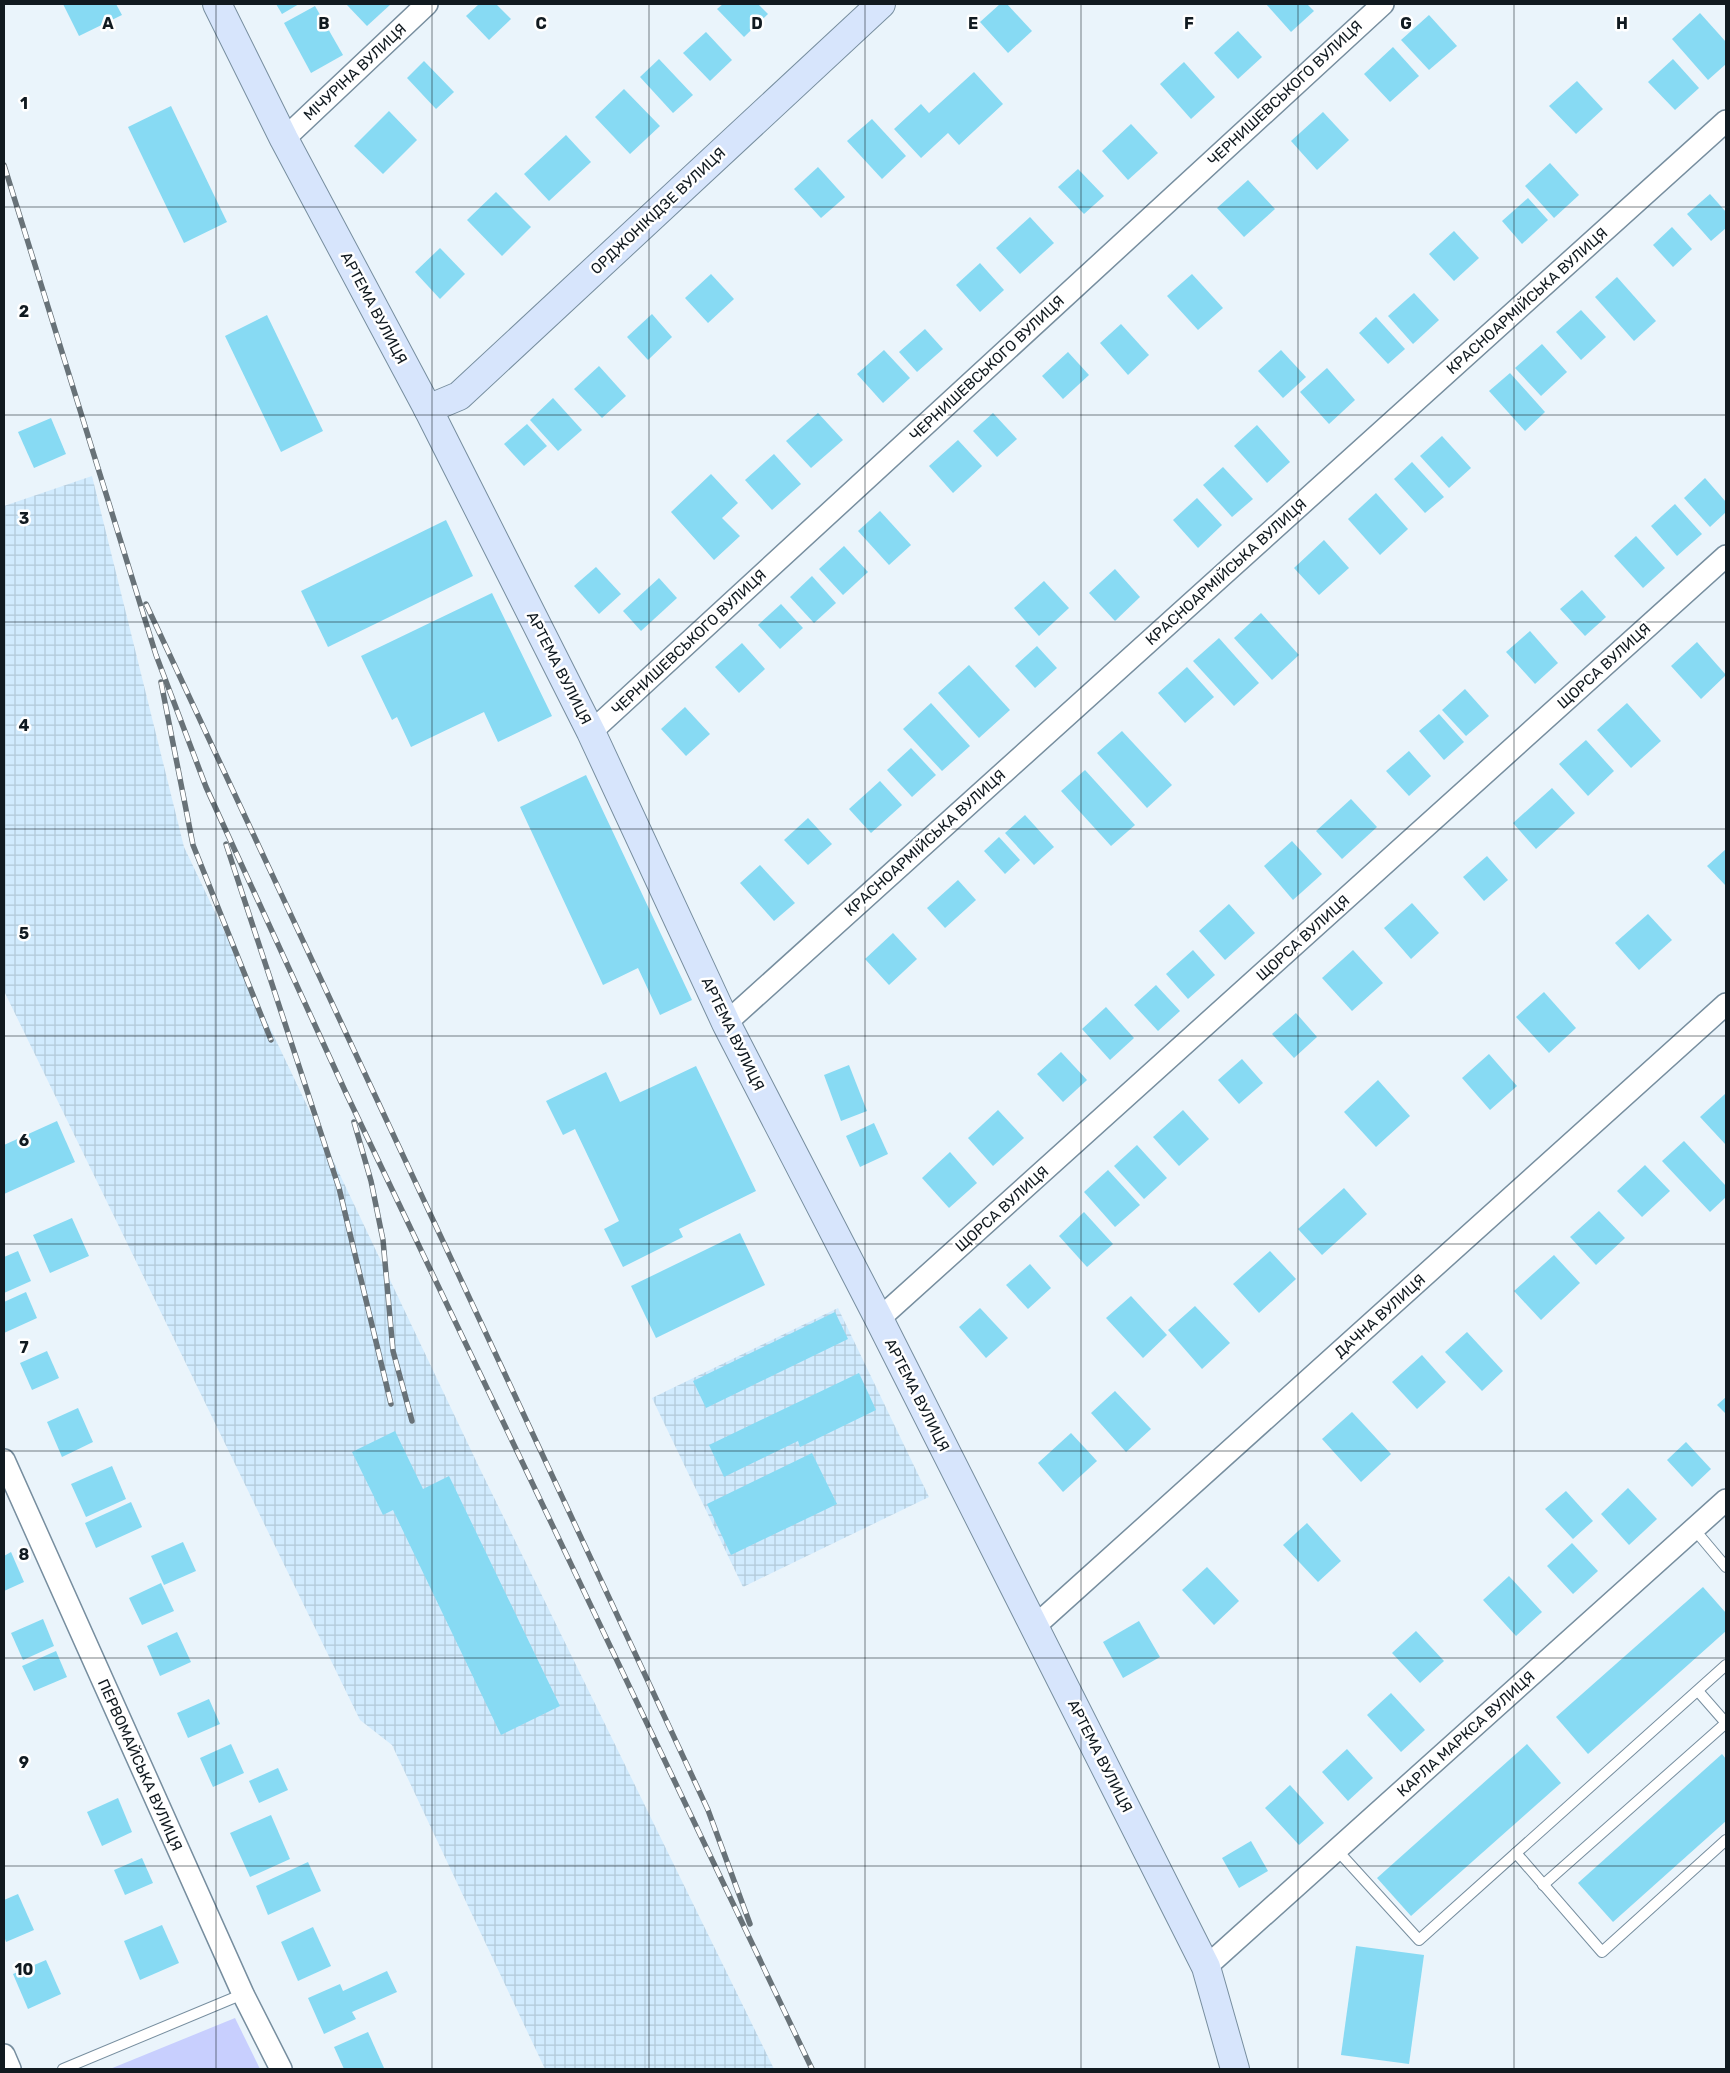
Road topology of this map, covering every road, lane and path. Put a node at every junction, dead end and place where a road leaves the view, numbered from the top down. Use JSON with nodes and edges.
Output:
{"nodes":[{"id":1,"x":217,"y":4,"type":"edge"},
{"id":2,"x":427,"y":4,"type":"edge"},
{"id":3,"x":881,"y":4,"type":"edge"},
{"id":4,"x":1382,"y":4,"type":"edge"},
{"id":5,"x":1726,"y":121,"type":"edge"},
{"id":6,"x":284,"y":140,"type":"junction"},
{"id":7,"x":428,"y":409,"type":"junction"},
{"id":8,"x":1726,"y":556,"type":"edge"},
{"id":9,"x":591,"y":732,"type":"junction"},
{"id":10,"x":1726,"y":1004,"type":"edge"},
{"id":11,"x":726,"y":1023,"type":"junction"},
{"id":12,"x":879,"y":1320,"type":"junction"},
{"id":13,"x":4,"y":1460,"type":"edge"},
{"id":14,"x":1726,"y":1500,"type":"edge"},
{"id":15,"x":1694,"y":1529,"type":"junction"},
{"id":16,"x":1726,"y":1567,"type":"edge"},
{"id":17,"x":1034,"y":1627,"type":"junction"},
{"id":18,"x":1726,"y":1665,"type":"edge"},
{"id":19,"x":1698,"y":1691,"type":"junction"},
{"id":20,"x":1726,"y":1723,"type":"edge"},
{"id":21,"x":1726,"y":1840,"type":"edge"},
{"id":22,"x":1337,"y":1850,"type":"junction"},
{"id":23,"x":1516,"y":1853,"type":"junction"},
{"id":24,"x":1543,"y":1885,"type":"junction"},
{"id":25,"x":1206,"y":1967,"type":"junction"},
{"id":26,"x":243,"y":1994,"type":"junction"},
{"id":27,"x":4,"y":2055,"type":"edge"},
{"id":28,"x":10,"y":2069,"type":"edge"},
{"id":29,"x":63,"y":2069,"type":"edge"},
{"id":30,"x":282,"y":2069,"type":"edge"},
{"id":31,"x":1235,"y":2069,"type":"edge"}],
"edges":[{"from":1,"to":6,"type":"main road","name":"АРТЕМА ВУЛИЦЯ"},
{"from":2,"to":6,"type":"street","name":"МІЧУРІНА ВУЛИЦЯ"},
{"from":3,"to":7,"type":"main road","name":"ОРДЖОНІКІДЗЕ ВУЛИЦЯ"},
{"from":4,"to":9,"type":"street","name":"ЧЕРНИШЕВСЬКОГО ВУЛИЦЯ"},
{"from":5,"to":11,"type":"street","name":"КРАСНОАРМІЙСЬКА ВУЛИЦЯ"},
{"from":6,"to":7,"type":"main road","name":"АРТЕМА ВУЛИЦЯ"},
{"from":7,"to":9,"type":"main road","name":"АРТЕМА ВУЛИЦЯ"},
{"from":8,"to":12,"type":"street","name":"ЩОРСА ВУЛИЦЯ"},
{"from":9,"to":11,"type":"main road","name":"АРТЕМА ВУЛИЦЯ"},
{"from":10,"to":17,"type":"street","name":"ДАЧНА ВУЛИЦЯ"},
{"from":11,"to":12,"type":"main road","name":"АРТЕМА ВУЛИЦЯ"},
{"from":12,"to":17,"type":"main road","name":"АРТЕМА ВУЛИЦЯ"},
{"from":13,"to":26,"type":"street","name":"ПЕРВОМАЙСЬКА ВУЛИЦЯ"},
{"from":14,"to":15,"type":"street","name":"КАРЛА МАРКСА ВУЛИЦЯ"},
{"from":15,"to":16,"type":"lane"},
{"from":15,"to":22,"type":"street","name":"КАРЛА МАРКСА ВУЛИЦЯ"},
{"from":17,"to":25,"type":"main road","name":"АРТЕМА ВУЛИЦЯ"},
{"from":18,"to":19,"type":"lane"},
{"from":19,"to":20,"type":"lane"},
{"from":19,"to":23,"type":"lane"},
{"from":20,"to":24,"type":"lane"},
{"from":21,"to":24,"type":"lane"},
{"from":22,"to":23,"type":"lane"},
{"from":22,"to":25,"type":"street","name":"КАРЛА МАРКСА ВУЛИЦЯ"},
{"from":23,"to":24,"type":"lane"},
{"from":25,"to":31,"type":"main road","name":"АРТЕМА ВУЛИЦЯ"},
{"from":26,"to":29,"type":"lane"},
{"from":26,"to":30,"type":"street","name":"ПЕРВОМАЙСЬКА ВУЛИЦЯ"},
{"from":27,"to":28,"type":"street"}]}
